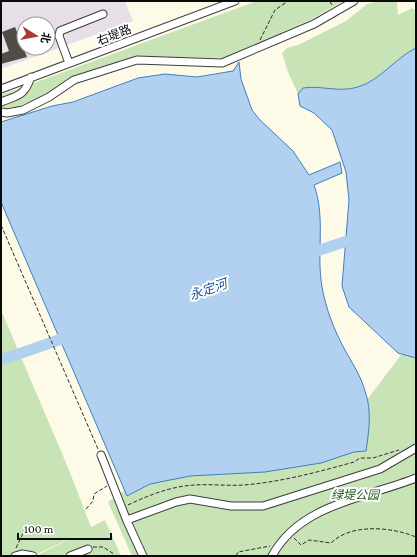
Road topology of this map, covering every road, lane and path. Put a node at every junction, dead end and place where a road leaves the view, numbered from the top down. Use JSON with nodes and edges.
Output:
{"nodes":[{"id":1,"x":235,"y":1,"type":"edge"},
{"id":2,"x":288,"y":1,"type":"edge"},
{"id":3,"x":354,"y":1,"type":"edge"},
{"id":4,"x":103,"y":14,"type":"dead end"},
{"id":5,"x":259,"y":46,"type":"junction"},
{"id":6,"x":69,"y":63,"type":"junction"},
{"id":7,"x":31,"y":78,"type":"junction"},
{"id":8,"x":1,"y":89,"type":"edge"},
{"id":9,"x":1,"y":102,"type":"edge"},
{"id":10,"x":1,"y":112,"type":"edge"},
{"id":11,"x":1,"y":225,"type":"edge"},
{"id":12,"x":413,"y":449,"type":"edge"},
{"id":13,"x":101,"y":455,"type":"joint"},
{"id":14,"x":416,"y":478,"type":"edge"},
{"id":15,"x":114,"y":484,"type":"junction"},
{"id":16,"x":122,"y":508,"type":"junction"},
{"id":17,"x":86,"y":509,"type":"dead end"},
{"id":18,"x":127,"y":520,"type":"junction"},
{"id":19,"x":26,"y":527,"type":"dead end"},
{"id":20,"x":290,"y":533,"type":"junction"},
{"id":21,"x":416,"y":537,"type":"edge"},
{"id":22,"x":279,"y":545,"type":"junction"},
{"id":23,"x":88,"y":549,"type":"joint"},
{"id":24,"x":14,"y":554,"type":"edge"},
{"id":25,"x":114,"y":554,"type":"dead end"},
{"id":26,"x":34,"y":556,"type":"edge"},
{"id":27,"x":70,"y":556,"type":"edge"},
{"id":28,"x":143,"y":556,"type":"edge"},
{"id":29,"x":236,"y":556,"type":"edge"},
{"id":30,"x":272,"y":556,"type":"edge"}],
"edges":[{"from":1,"to":6,"type":"street","name":"右堤路"},
{"from":2,"to":5,"type":"path"},
{"from":3,"to":5,"type":"street"},
{"from":4,"to":6,"type":"street"},
{"from":5,"to":10,"type":"street"},
{"from":6,"to":7,"type":"street","name":"右堤路"},
{"from":7,"to":8,"type":"street","name":"右堤路"},
{"from":7,"to":9,"type":"street"},
{"from":11,"to":13,"type":"path"},
{"from":12,"to":16,"type":"path"},
{"from":12,"to":18,"type":"street"},
{"from":13,"to":15,"type":"street"},
{"from":14,"to":20,"type":"street"},
{"from":15,"to":16,"type":"street"},
{"from":15,"to":17,"type":"path"},
{"from":16,"to":18,"type":"street"},
{"from":18,"to":28,"type":"street"},
{"from":19,"to":24,"type":"path"},
{"from":20,"to":21,"type":"path"},
{"from":20,"to":22,"type":"street"},
{"from":22,"to":29,"type":"path"},
{"from":22,"to":30,"type":"street"},
{"from":23,"to":25,"type":"path"},
{"from":23,"to":27,"type":"street"},
{"from":24,"to":26,"type":"street"}]}
